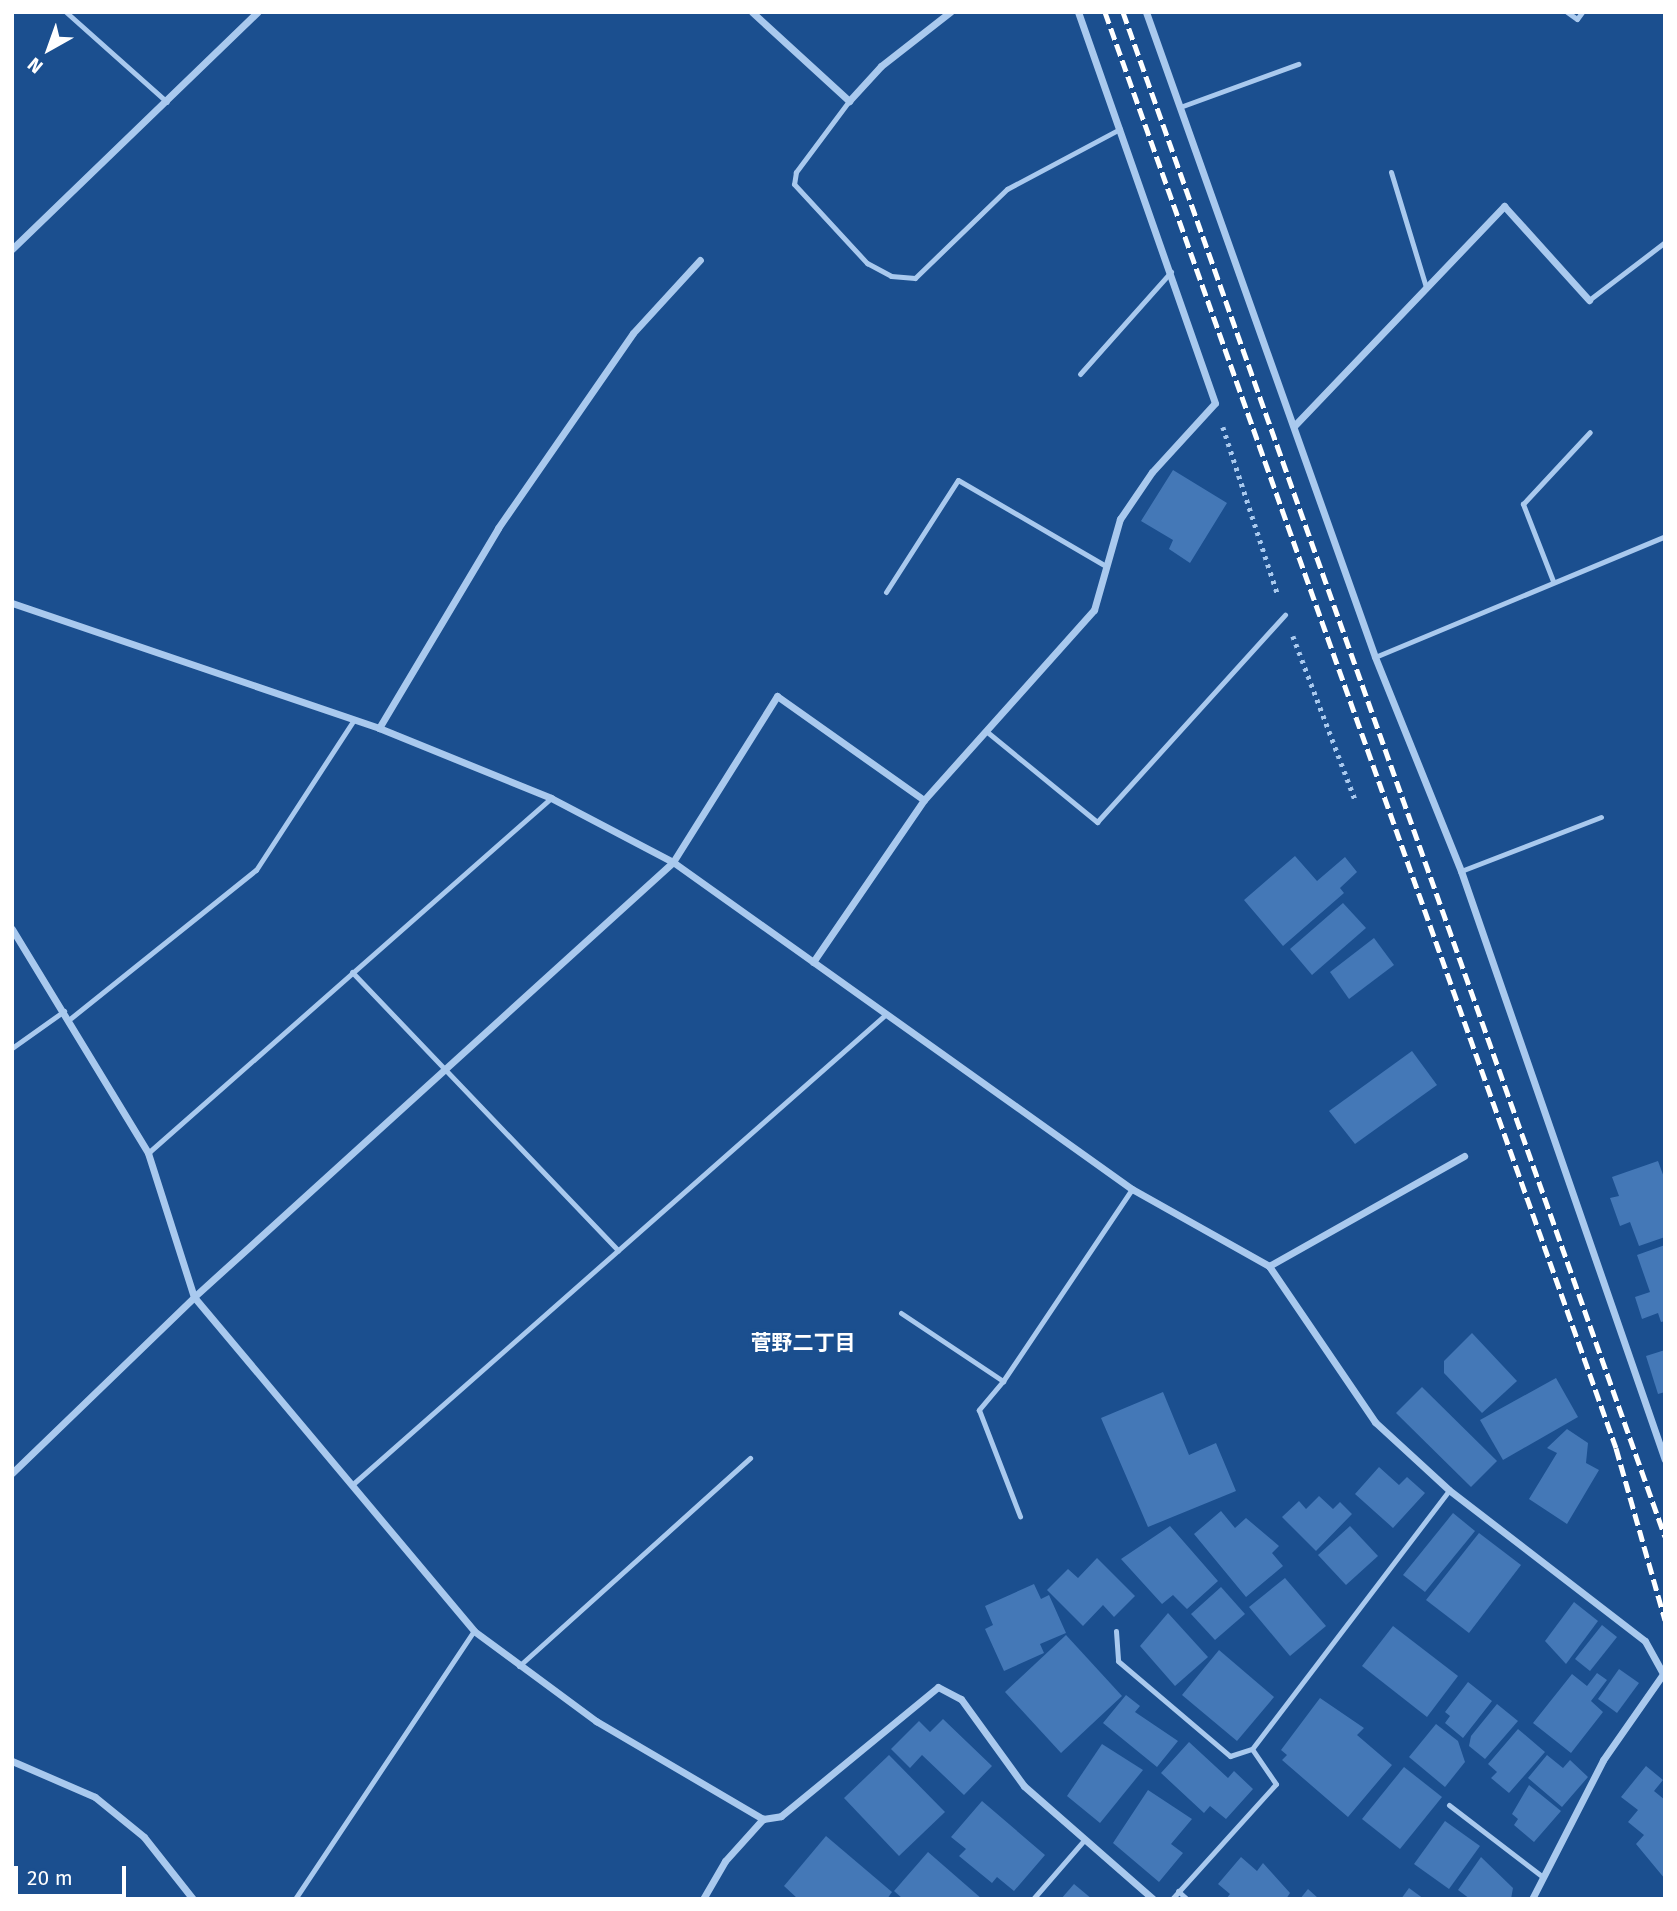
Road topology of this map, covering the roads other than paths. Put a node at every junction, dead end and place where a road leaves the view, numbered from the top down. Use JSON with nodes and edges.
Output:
{"nodes":[{"id":1,"x":66,"y":12,"type":"edge"},
{"id":2,"x":257,"y":12,"type":"edge"},
{"id":3,"x":752,"y":12,"type":"edge"},
{"id":4,"x":950,"y":12,"type":"edge"},
{"id":5,"x":1078,"y":12,"type":"edge"},
{"id":6,"x":1146,"y":12,"type":"edge"},
{"id":7,"x":1567,"y":12,"type":"edge"},
{"id":8,"x":1582,"y":12,"type":"edge"},
{"id":9,"x":1298,"y":64,"type":"dead end"},
{"id":10,"x":849,"y":101,"type":"junction"},
{"id":11,"x":167,"y":102,"type":"junction"},
{"id":12,"x":1180,"y":107,"type":"junction"},
{"id":13,"x":1120,"y":129,"type":"junction"},
{"id":14,"x":1391,"y":172,"type":"dead end"},
{"id":15,"x":1665,"y":242,"type":"edge"},
{"id":16,"x":12,"y":249,"type":"edge"},
{"id":17,"x":700,"y":260,"type":"dead end"},
{"id":18,"x":1171,"y":272,"type":"junction"},
{"id":19,"x":1426,"y":287,"type":"junction"},
{"id":20,"x":1589,"y":300,"type":"joint"},
{"id":21,"x":1080,"y":374,"type":"dead end"},
{"id":22,"x":1295,"y":425,"type":"junction"},
{"id":23,"x":1590,"y":432,"type":"dead end"},
{"id":24,"x":1663,"y":537,"type":"edge"},
{"id":25,"x":1104,"y":565,"type":"junction"},
{"id":26,"x":1553,"y":581,"type":"junction"},
{"id":27,"x":886,"y":592,"type":"dead end"},
{"id":28,"x":12,"y":603,"type":"edge"},
{"id":29,"x":1285,"y":615,"type":"dead end"},
{"id":30,"x":1375,"y":657,"type":"junction"},
{"id":31,"x":353,"y":721,"type":"junction"},
{"id":32,"x":379,"y":728,"type":"junction"},
{"id":33,"x":986,"y":731,"type":"junction"},
{"id":34,"x":551,"y":798,"type":"junction"},
{"id":35,"x":925,"y":800,"type":"junction"},
{"id":36,"x":1601,"y":817,"type":"dead end"},
{"id":37,"x":673,"y":862,"type":"junction"},
{"id":38,"x":1461,"y":871,"type":"junction"},
{"id":39,"x":12,"y":929,"type":"edge"},
{"id":40,"x":813,"y":962,"type":"junction"},
{"id":41,"x":352,"y":972,"type":"junction"},
{"id":42,"x":65,"y":1010,"type":"junction"},
{"id":43,"x":885,"y":1015,"type":"junction"},
{"id":44,"x":71,"y":1018,"type":"junction"},
{"id":45,"x":12,"y":1048,"type":"edge"},
{"id":46,"x":447,"y":1072,"type":"junction"},
{"id":47,"x":148,"y":1153,"type":"junction"},
{"id":48,"x":1464,"y":1156,"type":"dead end"},
{"id":49,"x":1132,"y":1189,"type":"junction"},
{"id":50,"x":618,"y":1250,"type":"junction"},
{"id":51,"x":1269,"y":1266,"type":"junction"},
{"id":52,"x":194,"y":1297,"type":"junction"},
{"id":53,"x":901,"y":1313,"type":"dead end"},
{"id":54,"x":1003,"y":1381,"type":"junction"},
{"id":55,"x":750,"y":1458,"type":"dead end"},
{"id":56,"x":1665,"y":1460,"type":"edge"},
{"id":57,"x":12,"y":1473,"type":"edge"},
{"id":58,"x":353,"y":1484,"type":"junction"},
{"id":59,"x":1449,"y":1490,"type":"junction"},
{"id":60,"x":1020,"y":1516,"type":"dead end"},
{"id":61,"x":474,"y":1631,"type":"junction"},
{"id":62,"x":1116,"y":1632,"type":"dead end"},
{"id":63,"x":519,"y":1666,"type":"junction"},
{"id":64,"x":1664,"y":1674,"type":"edge"},
{"id":65,"x":1252,"y":1749,"type":"junction"},
{"id":66,"x":12,"y":1761,"type":"edge"},
{"id":67,"x":1449,"y":1805,"type":"dead end"},
{"id":68,"x":763,"y":1819,"type":"junction"},
{"id":69,"x":1085,"y":1839,"type":"junction"},
{"id":70,"x":1543,"y":1877,"type":"junction"},
{"id":71,"x":1178,"y":1891,"type":"junction"},
{"id":72,"x":193,"y":1899,"type":"edge"},
{"id":73,"x":295,"y":1899,"type":"edge"},
{"id":74,"x":703,"y":1899,"type":"edge"},
{"id":75,"x":1033,"y":1899,"type":"edge"},
{"id":76,"x":1153,"y":1899,"type":"edge"},
{"id":77,"x":1172,"y":1899,"type":"edge"},
{"id":78,"x":1187,"y":1899,"type":"edge"},
{"id":79,"x":1532,"y":1899,"type":"edge"}],
"edges":[{"from":1,"to":11,"type":"lane"},
{"from":2,"to":11,"type":"street"},
{"from":3,"to":10,"type":"street"},
{"from":4,"to":10,"type":"street"},
{"from":5,"to":13,"type":"street"},
{"from":6,"to":12,"type":"street"},
{"from":7,"to":8,"type":"lane"},
{"from":9,"to":12,"type":"lane"},
{"from":10,"to":13,"type":"lane"},
{"from":11,"to":16,"type":"street"},
{"from":12,"to":22,"type":"street"},
{"from":13,"to":18,"type":"street"},
{"from":14,"to":19,"type":"lane"},
{"from":15,"to":20,"type":"lane"},
{"from":17,"to":32,"type":"street"},
{"from":18,"to":21,"type":"lane"},
{"from":18,"to":25,"type":"street"},
{"from":19,"to":20,"type":"street"},
{"from":19,"to":22,"type":"street"},
{"from":22,"to":30,"type":"street"},
{"from":23,"to":26,"type":"lane"},
{"from":24,"to":26,"type":"lane"},
{"from":25,"to":27,"type":"lane"},
{"from":25,"to":33,"type":"street"},
{"from":26,"to":30,"type":"lane"},
{"from":28,"to":31,"type":"street"},
{"from":29,"to":33,"type":"lane"},
{"from":30,"to":38,"type":"street"},
{"from":31,"to":32,"type":"street"},
{"from":31,"to":44,"type":"lane"},
{"from":32,"to":34,"type":"street"},
{"from":33,"to":35,"type":"street"},
{"from":34,"to":37,"type":"street"},
{"from":34,"to":41,"type":"lane"},
{"from":35,"to":37,"type":"street"},
{"from":35,"to":40,"type":"street"},
{"from":36,"to":38,"type":"lane"},
{"from":37,"to":40,"type":"street"},
{"from":37,"to":46,"type":"street"},
{"from":38,"to":56,"type":"street"},
{"from":39,"to":42,"type":"street"},
{"from":40,"to":43,"type":"street"},
{"from":41,"to":46,"type":"lane"},
{"from":41,"to":47,"type":"lane"},
{"from":42,"to":44,"type":"street"},
{"from":42,"to":45,"type":"lane"},
{"from":43,"to":49,"type":"street"},
{"from":43,"to":50,"type":"lane"},
{"from":44,"to":47,"type":"street"},
{"from":46,"to":50,"type":"lane"},
{"from":46,"to":52,"type":"street"},
{"from":47,"to":52,"type":"street"},
{"from":48,"to":51,"type":"street"},
{"from":49,"to":51,"type":"street"},
{"from":49,"to":54,"type":"lane"},
{"from":50,"to":58,"type":"lane"},
{"from":51,"to":59,"type":"street"},
{"from":52,"to":57,"type":"street"},
{"from":52,"to":58,"type":"street"},
{"from":53,"to":54,"type":"lane"},
{"from":54,"to":60,"type":"lane"},
{"from":55,"to":63,"type":"lane"},
{"from":58,"to":61,"type":"street"},
{"from":59,"to":64,"type":"street"},
{"from":59,"to":65,"type":"lane"},
{"from":61,"to":63,"type":"street"},
{"from":61,"to":73,"type":"lane"},
{"from":62,"to":65,"type":"lane"},
{"from":63,"to":68,"type":"street"},
{"from":64,"to":70,"type":"street"},
{"from":65,"to":71,"type":"lane"},
{"from":66,"to":72,"type":"street"},
{"from":67,"to":70,"type":"lane"},
{"from":68,"to":69,"type":"street"},
{"from":68,"to":74,"type":"street"},
{"from":69,"to":75,"type":"lane"},
{"from":69,"to":76,"type":"street"},
{"from":70,"to":79,"type":"street"},
{"from":71,"to":77,"type":"lane"},
{"from":71,"to":78,"type":"lane"}]}
